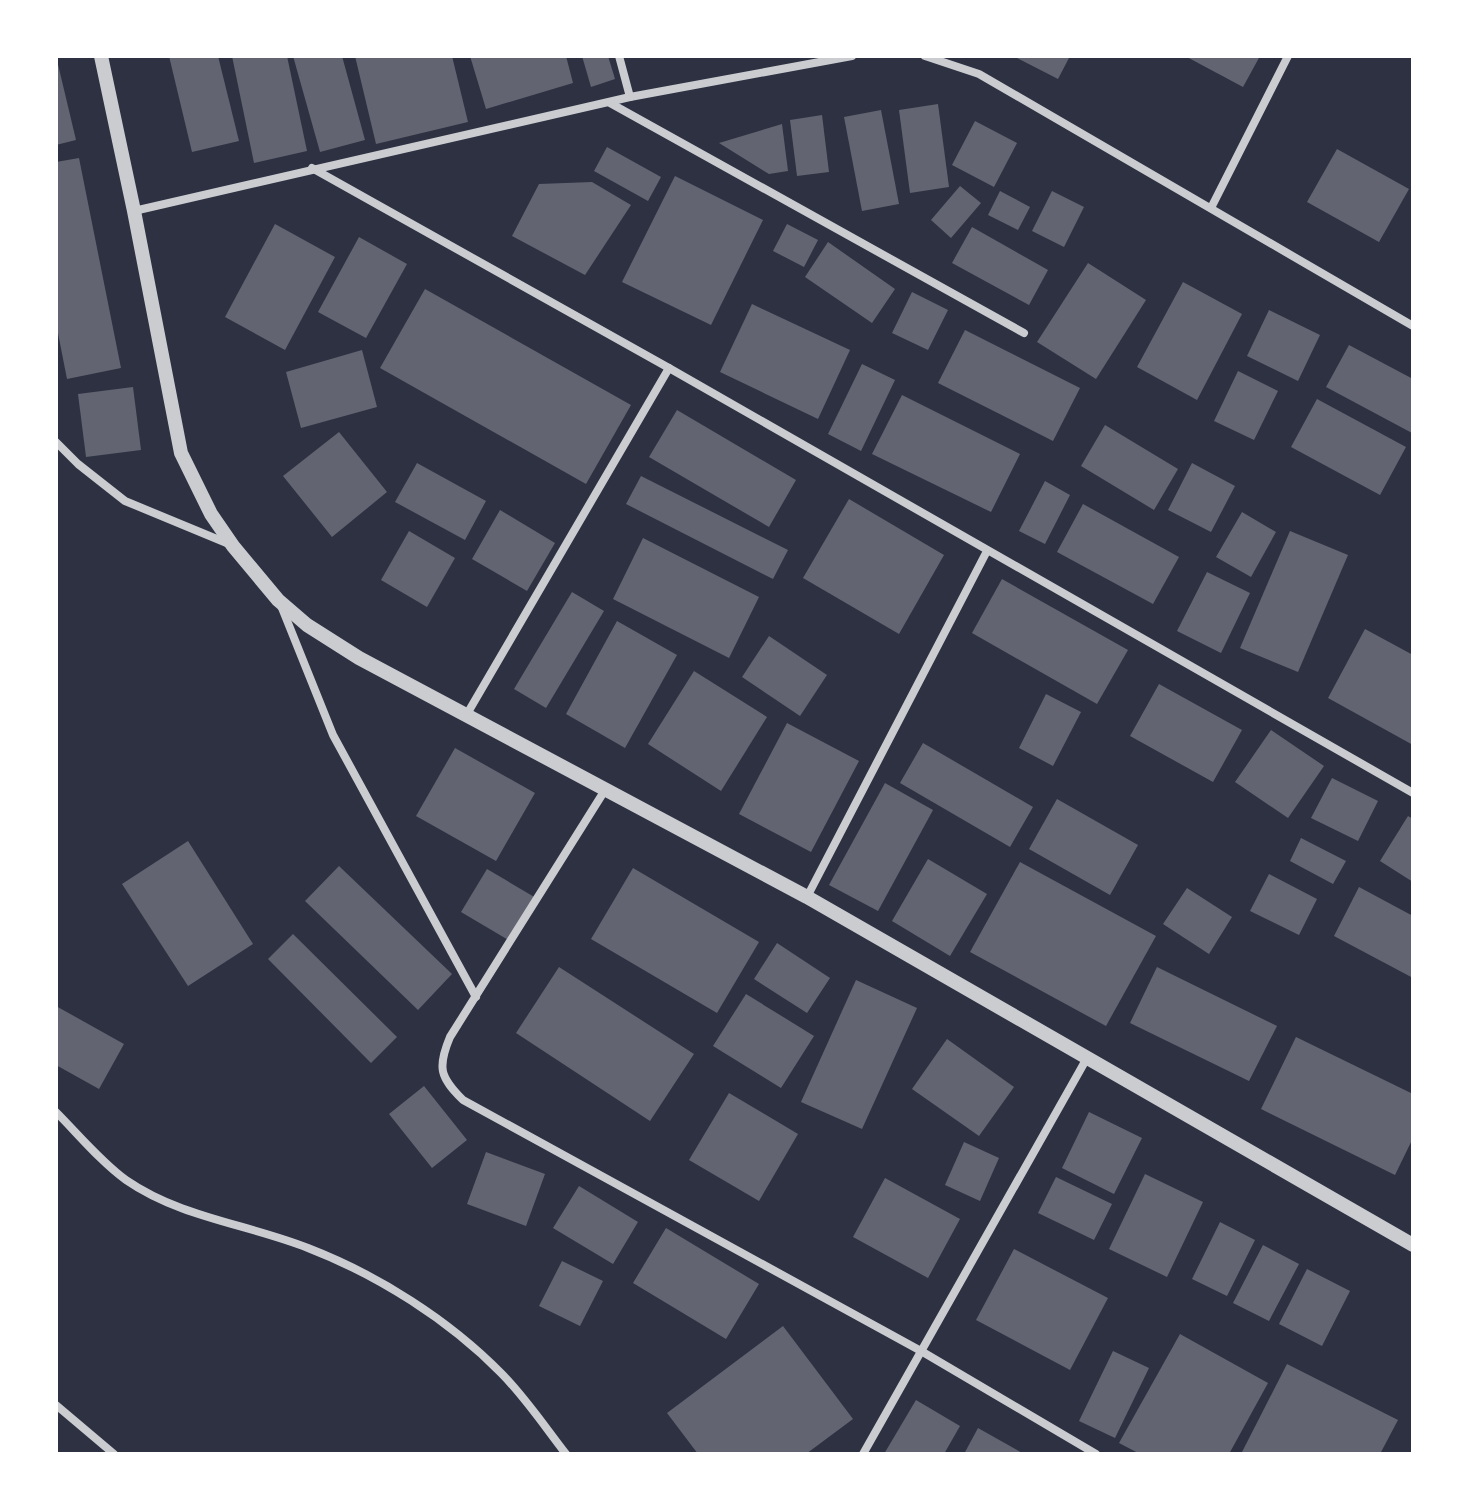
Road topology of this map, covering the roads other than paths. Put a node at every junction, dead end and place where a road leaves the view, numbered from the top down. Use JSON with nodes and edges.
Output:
{"nodes":[{"id":1,"x":101,"y":56,"type":"edge"},
{"id":2,"x":619,"y":56,"type":"edge"},
{"id":3,"x":852,"y":56,"type":"edge"},
{"id":4,"x":925,"y":56,"type":"edge"},
{"id":5,"x":1288,"y":56,"type":"edge"},
{"id":6,"x":630,"y":97,"type":"junction"},
{"id":7,"x":609,"y":102,"type":"junction"},
{"id":8,"x":312,"y":168,"type":"junction"},
{"id":9,"x":1211,"y":208,"type":"junction"},
{"id":10,"x":134,"y":211,"type":"junction"},
{"id":11,"x":1413,"y":326,"type":"edge"},
{"id":12,"x":1024,"y":333,"type":"dead end"},
{"id":13,"x":669,"y":368,"type":"junction"},
{"id":14,"x":56,"y":442,"type":"edge"},
{"id":15,"x":233,"y":546,"type":"junction"},
{"id":16,"x":987,"y":551,"type":"junction"},
{"id":17,"x":278,"y":600,"type":"junction"},
{"id":18,"x":467,"y":714,"type":"junction"},
{"id":19,"x":605,"y":790,"type":"junction"},
{"id":20,"x":1413,"y":793,"type":"edge"},
{"id":21,"x":807,"y":897,"type":"junction"},
{"id":22,"x":476,"y":997,"type":"junction"},
{"id":23,"x":1087,"y":1058,"type":"junction"},
{"id":24,"x":56,"y":1112,"type":"edge"},
{"id":25,"x":1413,"y":1245,"type":"edge"},
{"id":26,"x":921,"y":1351,"type":"junction"},
{"id":27,"x":56,"y":1405,"type":"edge"},
{"id":28,"x":114,"y":1454,"type":"edge"},
{"id":29,"x":566,"y":1454,"type":"edge"},
{"id":30,"x":863,"y":1454,"type":"edge"},
{"id":31,"x":1096,"y":1454,"type":"edge"}],
"edges":[{"from":1,"to":10,"type":"street"},
{"from":2,"to":6,"type":"street"},
{"from":3,"to":6,"type":"street"},
{"from":4,"to":9,"type":"street"},
{"from":5,"to":9,"type":"street"},
{"from":6,"to":7,"type":"street"},
{"from":7,"to":8,"type":"street"},
{"from":7,"to":12,"type":"street"},
{"from":8,"to":10,"type":"street"},
{"from":8,"to":13,"type":"street"},
{"from":9,"to":11,"type":"street"},
{"from":10,"to":15,"type":"street"},
{"from":13,"to":16,"type":"street"},
{"from":13,"to":18,"type":"street"},
{"from":14,"to":15,"type":"street"},
{"from":15,"to":17,"type":"street"},
{"from":16,"to":20,"type":"street"},
{"from":16,"to":21,"type":"street"},
{"from":17,"to":18,"type":"street"},
{"from":17,"to":22,"type":"street"},
{"from":18,"to":19,"type":"street"},
{"from":19,"to":21,"type":"street"},
{"from":19,"to":22,"type":"street"},
{"from":21,"to":23,"type":"street"},
{"from":22,"to":26,"type":"street"},
{"from":23,"to":25,"type":"street"},
{"from":23,"to":26,"type":"street"},
{"from":24,"to":29,"type":"street"},
{"from":26,"to":30,"type":"street"},
{"from":26,"to":31,"type":"street"},
{"from":27,"to":28,"type":"street"}]}
